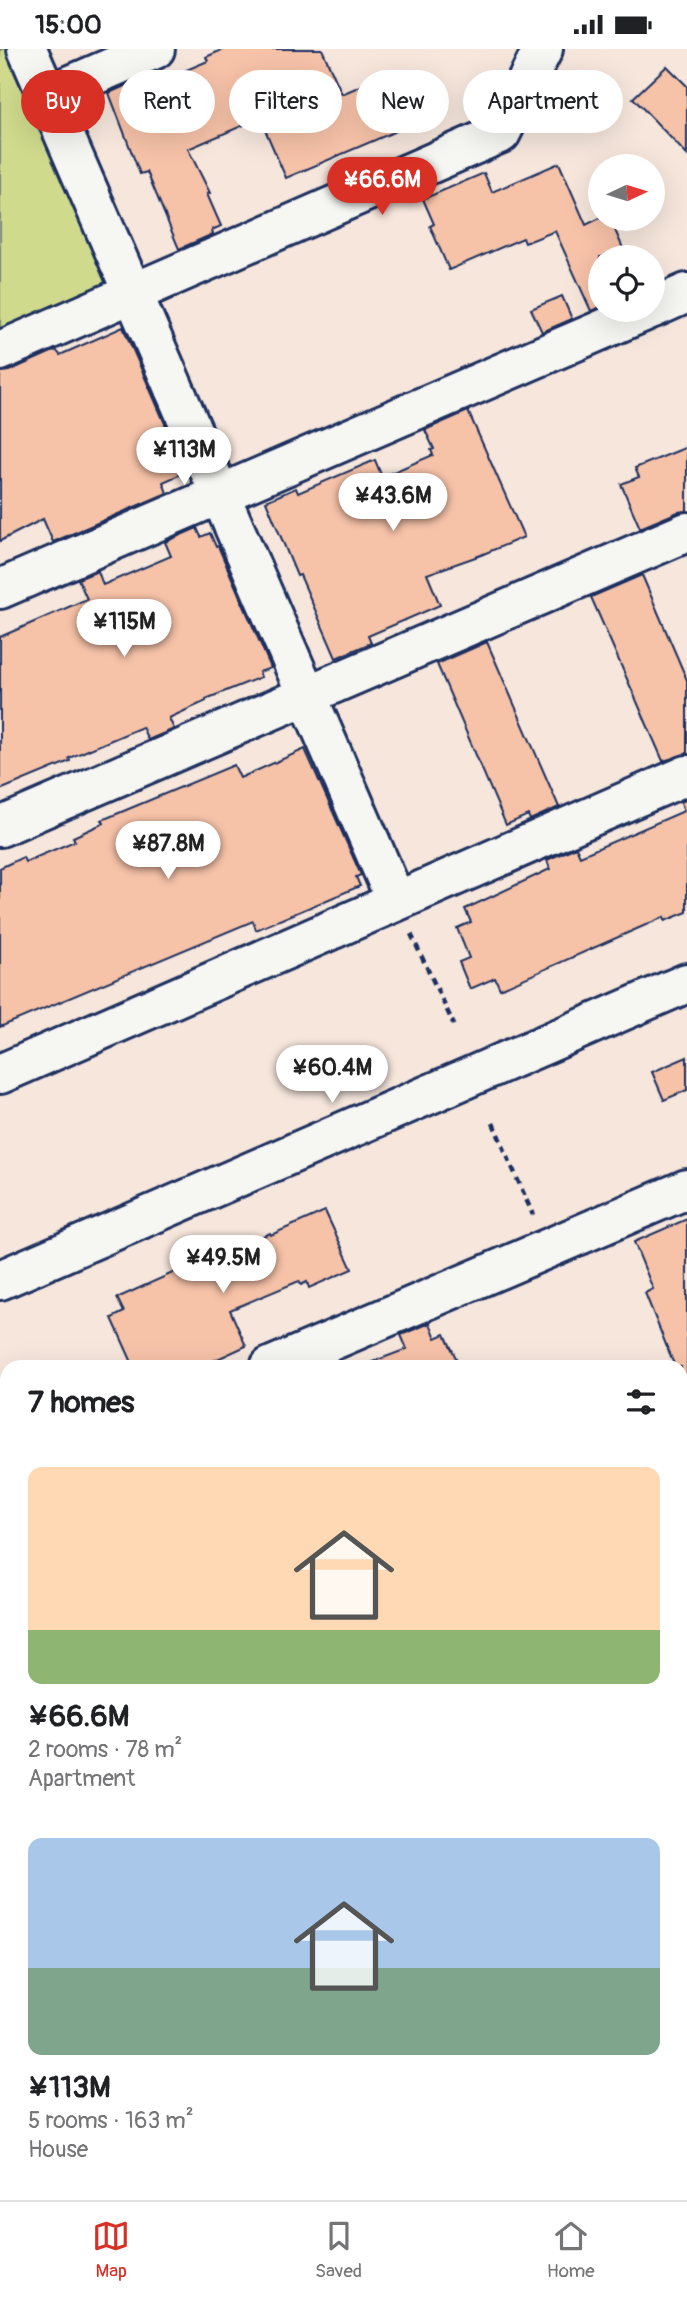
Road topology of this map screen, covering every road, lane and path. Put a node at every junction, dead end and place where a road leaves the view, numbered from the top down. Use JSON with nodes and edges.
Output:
{"nodes":[{"id":1,"x":27,"y":49,"type":"edge"},
{"id":2,"x":155,"y":49,"type":"edge"},
{"id":3,"x":543,"y":49,"type":"edge"},
{"id":4,"x":37,"y":70,"type":"edge"},
{"id":5,"x":105,"y":70,"type":"edge"},
{"id":6,"x":64,"y":133,"type":"edge"},
{"id":7,"x":133,"y":293,"type":"junction"},
{"id":8,"x":687,"y":293,"type":"edge"},
{"id":9,"x":665,"y":302,"type":"edge"},
{"id":10,"x":620,"y":322,"type":"edge"},
{"id":11,"x":0,"y":351,"type":"edge"},
{"id":12,"x":219,"y":494,"type":"junction"},
{"id":13,"x":687,"y":532,"type":"edge"},
{"id":14,"x":0,"y":589,"type":"edge"},
{"id":15,"x":307,"y":696,"type":"junction"},
{"id":16,"x":687,"y":775,"type":"edge"},
{"id":17,"x":0,"y":827,"type":"edge"},
{"id":18,"x":396,"y":901,"type":"junction"},
{"id":19,"x":687,"y":983,"type":"edge"},
{"id":20,"x":454,"y":1025,"type":"dead end"},
{"id":21,"x":0,"y":1074,"type":"edge"},
{"id":22,"x":493,"y":1123,"type":"dead end"},
{"id":23,"x":686,"y":1191,"type":"edge"},
{"id":24,"x":548,"y":1248,"type":"junction"},
{"id":25,"x":0,"y":1280,"type":"edge"},
{"id":26,"x":286,"y":1360,"type":"edge"}],
"edges":[{"from":1,"to":4,"type":"street"},
{"from":2,"to":5,"type":"street"},
{"from":3,"to":7,"type":"street"},
{"from":6,"to":7,"type":"street"},
{"from":7,"to":11,"type":"street"},
{"from":7,"to":12,"type":"street"},
{"from":8,"to":9,"type":"street"},
{"from":10,"to":12,"type":"street"},
{"from":12,"to":14,"type":"street"},
{"from":12,"to":15,"type":"street"},
{"from":13,"to":15,"type":"street"},
{"from":15,"to":17,"type":"street"},
{"from":15,"to":18,"type":"street"},
{"from":16,"to":18,"type":"street"},
{"from":18,"to":20,"type":"path"},
{"from":18,"to":21,"type":"street"},
{"from":19,"to":25,"type":"street"},
{"from":22,"to":24,"type":"path"},
{"from":23,"to":24,"type":"street"},
{"from":24,"to":26,"type":"street"}]}
